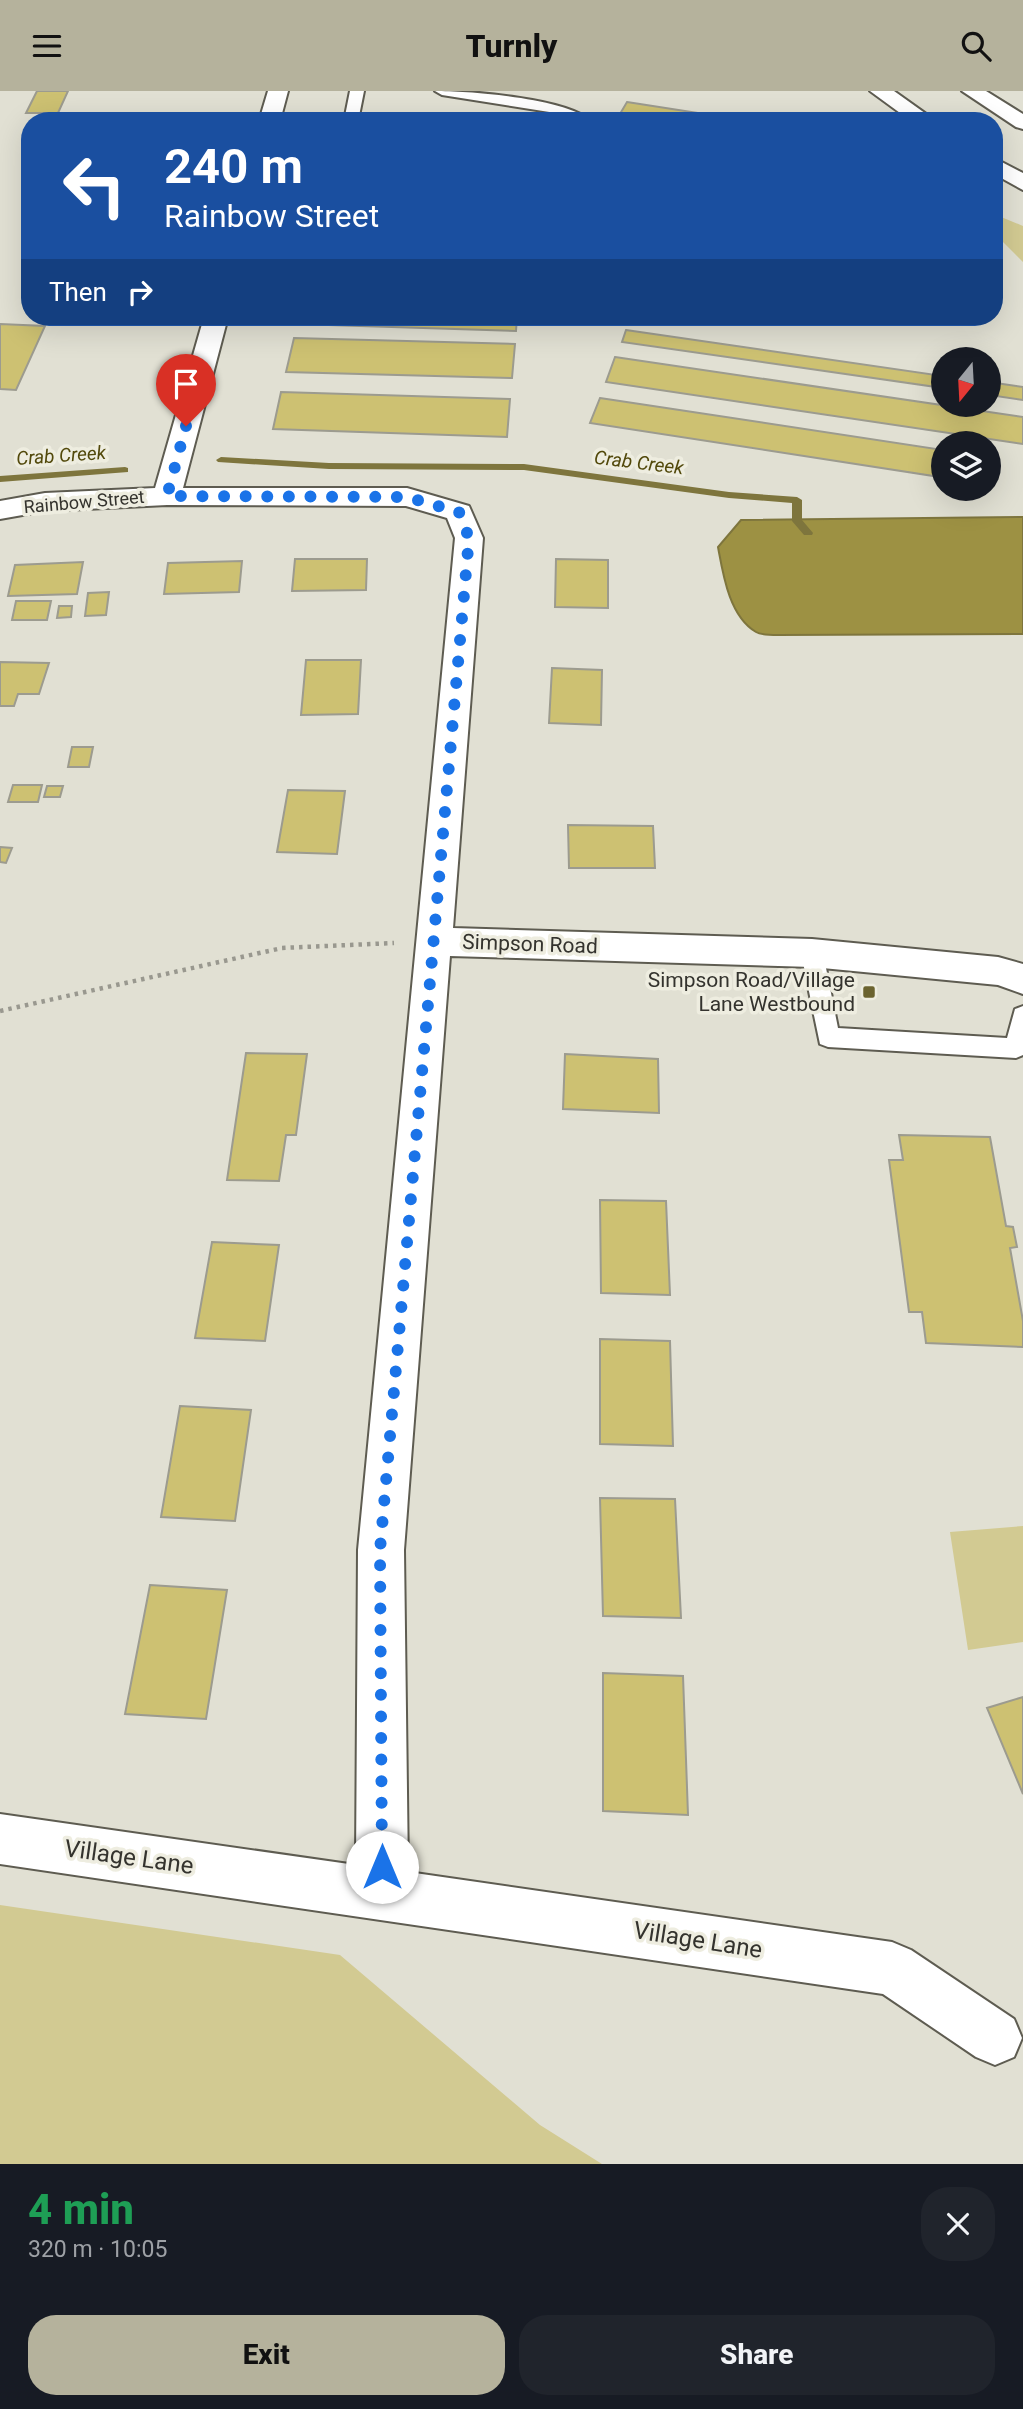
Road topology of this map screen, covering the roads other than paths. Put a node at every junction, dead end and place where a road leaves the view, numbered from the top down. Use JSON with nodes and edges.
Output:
{"nodes":[{"id":1,"x":278,"y":91,"type":"edge"},
{"id":2,"x":357,"y":91,"type":"edge"},
{"id":3,"x":442,"y":91,"type":"edge"},
{"id":4,"x":880,"y":91,"type":"edge"},
{"id":5,"x":972,"y":91,"type":"edge"},
{"id":6,"x":272,"y":112,"type":"edge"},
{"id":7,"x":353,"y":112,"type":"edge"},
{"id":8,"x":568,"y":112,"type":"edge"},
{"id":9,"x":912,"y":112,"type":"edge"},
{"id":10,"x":1023,"y":123,"type":"edge"},
{"id":11,"x":1003,"y":171,"type":"edge"},
{"id":12,"x":1023,"y":183,"type":"edge"},
{"id":13,"x":214,"y":326,"type":"edge"},
{"id":14,"x":167,"y":496,"type":"junction"},
{"id":15,"x":0,"y":510,"type":"edge"},
{"id":16,"x":433,"y":941,"type":"junction"},
{"id":17,"x":812,"y":953,"type":"junction"},
{"id":18,"x":1023,"y":979,"type":"edge"},
{"id":19,"x":1023,"y":1016,"type":"edge"},
{"id":20,"x":0,"y":1839,"type":"edge"},
{"id":21,"x":382,"y":1893,"type":"junction"},
{"id":22,"x":995,"y":2038,"type":"dead end"}],
"edges":[{"from":1,"to":6,"type":"main road"},
{"from":2,"to":7,"type":"lane"},
{"from":3,"to":8,"type":"lane"},
{"from":4,"to":9,"type":"main road"},
{"from":5,"to":10,"type":"main road"},
{"from":11,"to":12,"type":"main road"},
{"from":13,"to":14,"type":"main road"},
{"from":14,"to":15,"type":"main road","name":"Rainbow Street"},
{"from":14,"to":16,"type":"main road","name":"Rainbow Street"},
{"from":16,"to":17,"type":"main road","name":"Simpson Road"},
{"from":16,"to":21,"type":"main road"},
{"from":17,"to":18,"type":"main road","name":"Simpson Road"},
{"from":17,"to":19,"type":"lane"},
{"from":20,"to":21,"type":"main road","name":"Village Lane"},
{"from":21,"to":22,"type":"main road","name":"Village Lane"}]}
